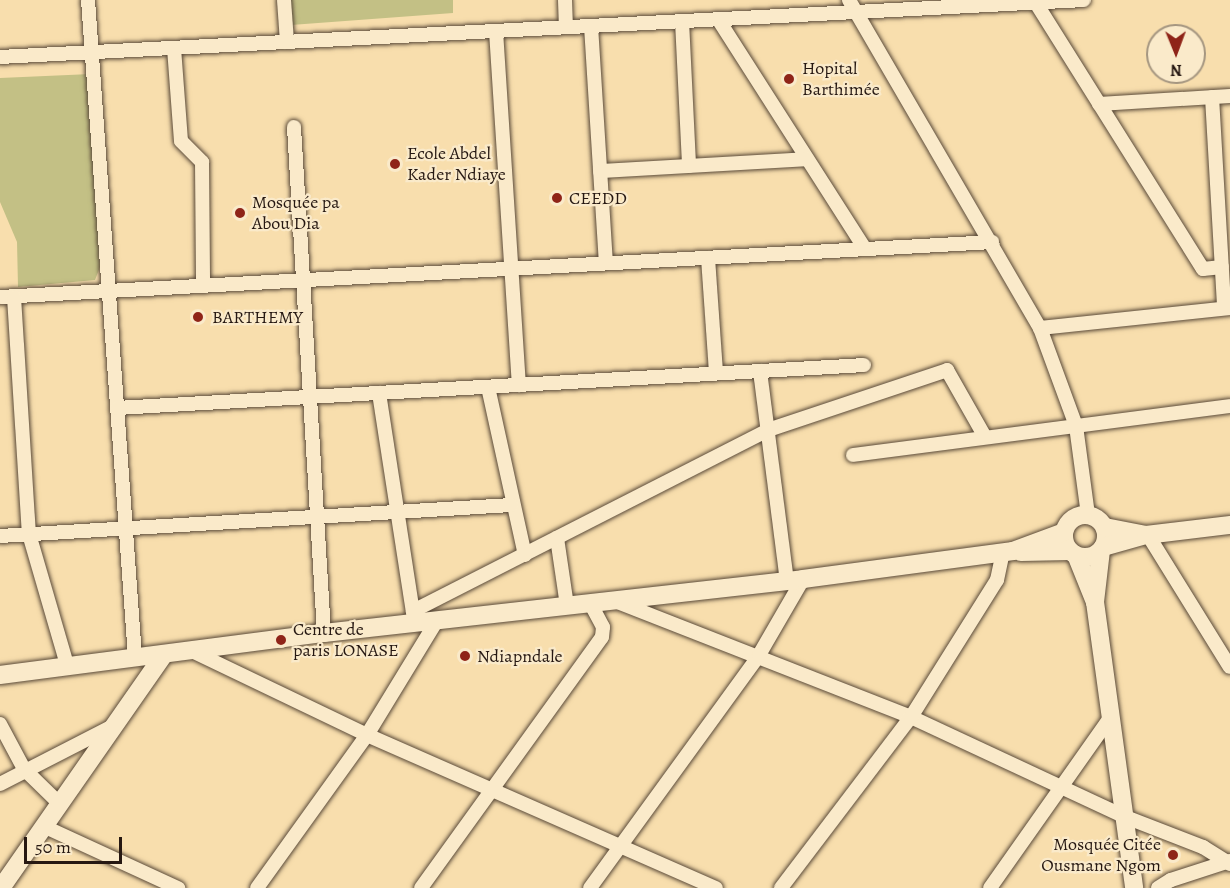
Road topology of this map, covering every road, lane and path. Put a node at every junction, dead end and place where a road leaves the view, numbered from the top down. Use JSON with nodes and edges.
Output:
{"nodes":[{"id":1,"x":88,"y":0,"type":"edge"},
{"id":2,"x":284,"y":0,"type":"edge"},
{"id":3,"x":565,"y":0,"type":"edge"},
{"id":4,"x":1084,"y":0,"type":"edge"},
{"id":5,"x":1013,"y":2,"type":"edge"},
{"id":6,"x":1036,"y":3,"type":"junction"},
{"id":7,"x":853,"y":6,"type":"edge"},
{"id":8,"x":718,"y":19,"type":"junction"},
{"id":9,"x":682,"y":21,"type":"junction"},
{"id":10,"x":591,"y":26,"type":"junction"},
{"id":11,"x":566,"y":27,"type":"junction"},
{"id":12,"x":496,"y":31,"type":"junction"},
{"id":13,"x":287,"y":42,"type":"junction"},
{"id":14,"x":174,"y":48,"type":"junction"},
{"id":15,"x":92,"y":52,"type":"junction"},
{"id":16,"x":0,"y":57,"type":"edge"},
{"id":17,"x":1230,"y":96,"type":"edge"},
{"id":18,"x":1212,"y":97,"type":"junction"},
{"id":19,"x":1099,"y":104,"type":"junction"},
{"id":20,"x":294,"y":127,"type":"dead end"},
{"id":21,"x":807,"y":159,"type":"junction"},
{"id":22,"x":689,"y":166,"type":"junction"},
{"id":23,"x":600,"y":171,"type":"junction"},
{"id":24,"x":992,"y":242,"type":"junction"},
{"id":25,"x":865,"y":249,"type":"junction"},
{"id":26,"x":708,"y":258,"type":"junction"},
{"id":27,"x":606,"y":263,"type":"junction"},
{"id":28,"x":1222,"y":267,"type":"junction"},
{"id":29,"x":512,"y":269,"type":"junction"},
{"id":30,"x":302,"y":280,"type":"junction"},
{"id":31,"x":203,"y":286,"type":"junction"},
{"id":32,"x":109,"y":291,"type":"junction"},
{"id":33,"x":7,"y":297,"type":"edge"},
{"id":34,"x":1227,"y":308,"type":"edge"},
{"id":35,"x":1040,"y":328,"type":"junction"},
{"id":36,"x":864,"y":365,"type":"dead end"},
{"id":37,"x":760,"y":371,"type":"junction"},
{"id":38,"x":716,"y":374,"type":"junction"},
{"id":39,"x":519,"y":385,"type":"junction"},
{"id":40,"x":488,"y":387,"type":"junction"},
{"id":41,"x":379,"y":393,"type":"junction"},
{"id":42,"x":310,"y":397,"type":"junction"},
{"id":43,"x":1230,"y":406,"type":"edge"},
{"id":44,"x":117,"y":408,"type":"junction"},
{"id":45,"x":1076,"y":426,"type":"junction"},
{"id":46,"x":768,"y":430,"type":"junction"},
{"id":47,"x":985,"y":437,"type":"junction"},
{"id":48,"x":853,"y":455,"type":"dead end"},
{"id":49,"x":511,"y":505,"type":"junction"},
{"id":50,"x":397,"y":512,"type":"junction"},
{"id":51,"x":1088,"y":515,"type":"junction"},
{"id":52,"x":317,"y":517,"type":"junction"},
{"id":53,"x":1230,"y":525,"type":"edge"},
{"id":54,"x":1105,"y":527,"type":"junction"},
{"id":55,"x":126,"y":528,"type":"junction"},
{"id":56,"x":1064,"y":532,"type":"junction"},
{"id":57,"x":29,"y":534,"type":"junction"},
{"id":58,"x":1147,"y":535,"type":"junction"},
{"id":59,"x":0,"y":536,"type":"edge"},
{"id":60,"x":557,"y":538,"type":"junction"},
{"id":61,"x":1102,"y":549,"type":"junction"},
{"id":62,"x":1008,"y":551,"type":"junction"},
{"id":63,"x":1073,"y":553,"type":"junction"},
{"id":64,"x":525,"y":555,"type":"junction"},
{"id":65,"x":795,"y":580,"type":"junction"},
{"id":66,"x":613,"y":601,"type":"junction"},
{"id":67,"x":1095,"y":602,"type":"junction"},
{"id":68,"x":590,"y":603,"type":"junction"},
{"id":69,"x":567,"y":606,"type":"junction"},
{"id":70,"x":414,"y":618,"type":"junction"},
{"id":71,"x":436,"y":622,"type":"junction"},
{"id":72,"x":324,"y":633,"type":"junction"},
{"id":73,"x":194,"y":652,"type":"junction"},
{"id":74,"x":164,"y":654,"type":"junction"},
{"id":75,"x":759,"y":655,"type":"junction"},
{"id":76,"x":135,"y":658,"type":"junction"},
{"id":77,"x":67,"y":665,"type":"junction"},
{"id":78,"x":1230,"y":667,"type":"edge"},
{"id":79,"x":0,"y":675,"type":"edge"},
{"id":80,"x":911,"y":717,"type":"junction"},
{"id":81,"x":1110,"y":718,"type":"junction"},
{"id":82,"x":120,"y":722,"type":"junction"},
{"id":83,"x":0,"y":724,"type":"edge"},
{"id":84,"x":367,"y":735,"type":"junction"},
{"id":85,"x":24,"y":769,"type":"junction"},
{"id":86,"x":0,"y":784,"type":"edge"},
{"id":87,"x":1060,"y":785,"type":"junction"},
{"id":88,"x":490,"y":788,"type":"junction"},
{"id":89,"x":59,"y":803,"type":"junction"},
{"id":90,"x":1123,"y":816,"type":"junction"},
{"id":91,"x":43,"y":826,"type":"junction"},
{"id":92,"x":618,"y":848,"type":"junction"},
{"id":93,"x":1229,"y":862,"type":"edge"},
{"id":94,"x":1,"y":888,"type":"edge"},
{"id":95,"x":178,"y":888,"type":"edge"},
{"id":96,"x":257,"y":888,"type":"edge"},
{"id":97,"x":422,"y":888,"type":"edge"},
{"id":98,"x":590,"y":888,"type":"edge"},
{"id":99,"x":716,"y":888,"type":"edge"},
{"id":100,"x":781,"y":888,"type":"edge"},
{"id":101,"x":990,"y":888,"type":"edge"},
{"id":102,"x":1134,"y":888,"type":"edge"},
{"id":103,"x":1158,"y":888,"type":"edge"}],
"edges":[{"from":1,"to":15,"type":"street"},
{"from":2,"to":13,"type":"street"},
{"from":3,"to":11,"type":"street"},
{"from":4,"to":6,"type":"street"},
{"from":5,"to":6,"type":"street"},
{"from":5,"to":7,"type":"street"},
{"from":6,"to":19,"type":"street"},
{"from":7,"to":8,"type":"street"},
{"from":7,"to":24,"type":"street"},
{"from":8,"to":9,"type":"street"},
{"from":8,"to":21,"type":"street"},
{"from":9,"to":10,"type":"street"},
{"from":9,"to":22,"type":"street"},
{"from":10,"to":11,"type":"street"},
{"from":10,"to":23,"type":"street"},
{"from":11,"to":12,"type":"street"},
{"from":12,"to":13,"type":"street"},
{"from":12,"to":29,"type":"street"},
{"from":13,"to":14,"type":"street"},
{"from":14,"to":15,"type":"street"},
{"from":14,"to":31,"type":"street"},
{"from":15,"to":16,"type":"street"},
{"from":15,"to":32,"type":"street"},
{"from":17,"to":18,"type":"street"},
{"from":18,"to":19,"type":"street"},
{"from":18,"to":28,"type":"street"},
{"from":19,"to":28,"type":"street"},
{"from":20,"to":30,"type":"street"},
{"from":21,"to":22,"type":"street"},
{"from":21,"to":25,"type":"street"},
{"from":22,"to":23,"type":"street"},
{"from":23,"to":27,"type":"street"},
{"from":24,"to":25,"type":"street"},
{"from":24,"to":35,"type":"street"},
{"from":25,"to":26,"type":"street"},
{"from":26,"to":27,"type":"street"},
{"from":26,"to":38,"type":"street"},
{"from":27,"to":29,"type":"street"},
{"from":28,"to":34,"type":"street"},
{"from":29,"to":30,"type":"street"},
{"from":29,"to":39,"type":"street"},
{"from":30,"to":31,"type":"street"},
{"from":30,"to":42,"type":"street"},
{"from":31,"to":32,"type":"street"},
{"from":32,"to":33,"type":"street"},
{"from":32,"to":44,"type":"street"},
{"from":33,"to":57,"type":"street"},
{"from":34,"to":35,"type":"street"},
{"from":35,"to":45,"type":"street"},
{"from":36,"to":37,"type":"street"},
{"from":37,"to":38,"type":"street"},
{"from":37,"to":46,"type":"street"},
{"from":38,"to":39,"type":"street"},
{"from":39,"to":40,"type":"street"},
{"from":40,"to":41,"type":"street"},
{"from":40,"to":49,"type":"street"},
{"from":41,"to":42,"type":"street"},
{"from":41,"to":50,"type":"street"},
{"from":42,"to":44,"type":"street"},
{"from":42,"to":52,"type":"street"},
{"from":43,"to":45,"type":"street"},
{"from":44,"to":55,"type":"street"},
{"from":45,"to":47,"type":"street"},
{"from":45,"to":51,"type":"street"},
{"from":46,"to":47,"type":"street"},
{"from":46,"to":60,"type":"street"},
{"from":46,"to":65,"type":"street"},
{"from":47,"to":48,"type":"street"},
{"from":49,"to":50,"type":"street"},
{"from":49,"to":64,"type":"street"},
{"from":50,"to":52,"type":"street"},
{"from":50,"to":70,"type":"street"},
{"from":51,"to":54,"type":"main road"},
{"from":51,"to":56,"type":"main road"},
{"from":52,"to":55,"type":"street"},
{"from":52,"to":72,"type":"street"},
{"from":53,"to":58,"type":"main road"},
{"from":54,"to":58,"type":"main road"},
{"from":54,"to":61,"type":"main road"},
{"from":55,"to":57,"type":"street"},
{"from":55,"to":76,"type":"street"},
{"from":56,"to":62,"type":"main road"},
{"from":56,"to":63,"type":"main road"},
{"from":57,"to":59,"type":"street"},
{"from":57,"to":77,"type":"street"},
{"from":58,"to":61,"type":"main road"},
{"from":58,"to":78,"type":"street"},
{"from":60,"to":64,"type":"street"},
{"from":60,"to":69,"type":"street"},
{"from":61,"to":63,"type":"main road"},
{"from":61,"to":67,"type":"main road"},
{"from":62,"to":63,"type":"main road"},
{"from":62,"to":65,"type":"main road"},
{"from":62,"to":80,"type":"street"},
{"from":63,"to":67,"type":"main road"},
{"from":64,"to":70,"type":"street"},
{"from":65,"to":66,"type":"main road"},
{"from":65,"to":75,"type":"street"},
{"from":66,"to":68,"type":"main road"},
{"from":66,"to":75,"type":"street"},
{"from":67,"to":81,"type":"main road"},
{"from":68,"to":69,"type":"main road"},
{"from":68,"to":88,"type":"street"},
{"from":69,"to":71,"type":"main road"},
{"from":70,"to":71,"type":"main road"},
{"from":70,"to":72,"type":"main road"},
{"from":71,"to":84,"type":"street"},
{"from":72,"to":73,"type":"main road"},
{"from":73,"to":74,"type":"main road"},
{"from":73,"to":84,"type":"street"},
{"from":74,"to":76,"type":"main road"},
{"from":74,"to":82,"type":"main road"},
{"from":75,"to":80,"type":"street"},
{"from":75,"to":92,"type":"street"},
{"from":76,"to":77,"type":"main road"},
{"from":77,"to":79,"type":"main road"},
{"from":80,"to":87,"type":"street"},
{"from":80,"to":100,"type":"street"},
{"from":81,"to":87,"type":"street"},
{"from":81,"to":90,"type":"main road"},
{"from":82,"to":85,"type":"street"},
{"from":82,"to":89,"type":"main road"},
{"from":83,"to":85,"type":"street"},
{"from":84,"to":88,"type":"street"},
{"from":84,"to":96,"type":"street"},
{"from":85,"to":86,"type":"street"},
{"from":85,"to":89,"type":"street"},
{"from":87,"to":90,"type":"street"},
{"from":87,"to":101,"type":"street"},
{"from":88,"to":92,"type":"street"},
{"from":88,"to":97,"type":"street"},
{"from":89,"to":91,"type":"main road"},
{"from":90,"to":93,"type":"street"},
{"from":90,"to":102,"type":"main road"},
{"from":91,"to":94,"type":"main road"},
{"from":91,"to":95,"type":"street"},
{"from":92,"to":98,"type":"street"},
{"from":92,"to":99,"type":"street"},
{"from":93,"to":103,"type":"street"}]}
